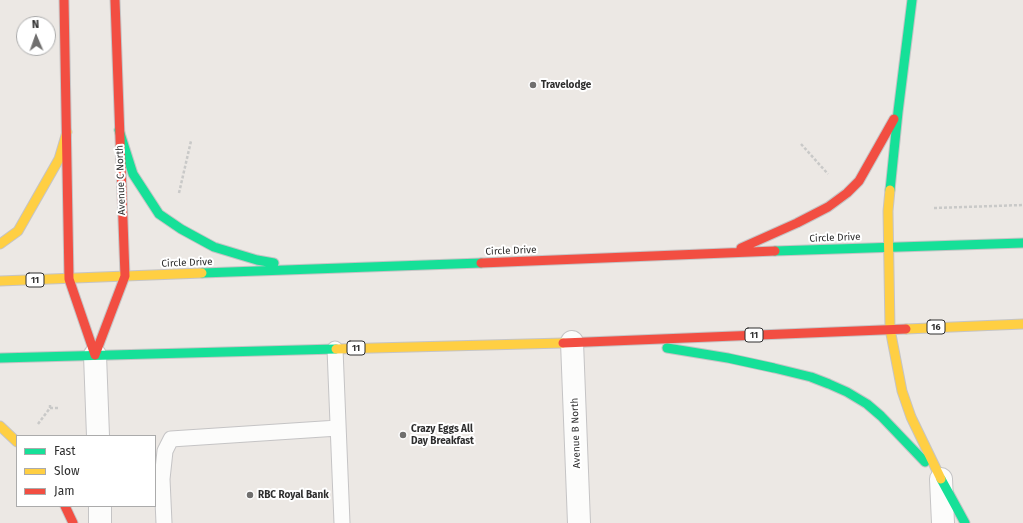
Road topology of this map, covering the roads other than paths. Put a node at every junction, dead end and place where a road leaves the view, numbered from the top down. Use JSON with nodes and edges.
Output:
{"nodes":[{"id":1,"x":64,"y":0,"type":"edge"},
{"id":2,"x":115,"y":0,"type":"edge"},
{"id":3,"x":912,"y":0,"type":"edge"},
{"id":4,"x":898,"y":112,"type":"junction"},
{"id":5,"x":120,"y":130,"type":"junction"},
{"id":6,"x":67,"y":132,"type":"junction"},
{"id":7,"x":1023,"y":243,"type":"edge"},
{"id":8,"x":0,"y":244,"type":"edge"},
{"id":9,"x":890,"y":248,"type":"junction"},
{"id":10,"x":731,"y":252,"type":"junction"},
{"id":11,"x":309,"y":270,"type":"junction"},
{"id":12,"x":125,"y":276,"type":"junction"},
{"id":13,"x":69,"y":279,"type":"junction"},
{"id":14,"x":0,"y":281,"type":"edge"},
{"id":15,"x":1023,"y":324,"type":"edge"},
{"id":16,"x":890,"y":329,"type":"junction"},
{"id":17,"x":618,"y":341,"type":"junction"},
{"id":18,"x":572,"y":342,"type":"junction"},
{"id":19,"x":335,"y":349,"type":"junction"},
{"id":20,"x":96,"y":356,"type":"junction"},
{"id":21,"x":0,"y":358,"type":"edge"},
{"id":22,"x":0,"y":426,"type":"edge"},
{"id":23,"x":338,"y":428,"type":"junction"},
{"id":24,"x":98,"y":435,"type":"edge"},
{"id":25,"x":16,"y":441,"type":"edge"},
{"id":26,"x":941,"y":479,"type":"junction"},
{"id":27,"x":65,"y":507,"type":"edge"},
{"id":28,"x":100,"y":507,"type":"edge"},
{"id":29,"x":73,"y":523,"type":"edge"},
{"id":30,"x":100,"y":523,"type":"edge"},
{"id":31,"x":164,"y":523,"type":"edge"},
{"id":32,"x":342,"y":523,"type":"edge"},
{"id":33,"x":579,"y":523,"type":"edge"},
{"id":34,"x":943,"y":523,"type":"edge"},
{"id":35,"x":965,"y":523,"type":"edge"}],
"edges":[{"from":1,"to":6,"type":"main road","name":"Avenue C North"},
{"from":2,"to":5,"type":"main road","name":"Avenue C North"},
{"from":3,"to":4,"type":"main road"},
{"from":4,"to":9,"type":"main road"},
{"from":4,"to":10,"type":"main road"},
{"from":5,"to":11,"type":"main road"},
{"from":5,"to":12,"type":"main road","name":"Avenue C North"},
{"from":6,"to":8,"type":"main road"},
{"from":6,"to":13,"type":"main road","name":"Avenue C North"},
{"from":7,"to":9,"type":"main road","name":"Circle Drive"},
{"from":9,"to":10,"type":"main road","name":"Circle Drive","number":"11"},
{"from":9,"to":16,"type":"main road"},
{"from":10,"to":11,"type":"main road","name":"Circle Drive","number":"11"},
{"from":11,"to":12,"type":"main road","name":"Circle Drive","number":"11"},
{"from":12,"to":13,"type":"main road","name":"Circle Drive","number":"11"},
{"from":12,"to":20,"type":"main road","name":"Avenue C North"},
{"from":13,"to":14,"type":"main road","name":"Circle Drive","number":"11"},
{"from":13,"to":20,"type":"main road","name":"Avenue C North"},
{"from":15,"to":16,"type":"main road","number":"16"},
{"from":16,"to":17,"type":"main road","number":"11"},
{"from":16,"to":26,"type":"main road"},
{"from":17,"to":18,"type":"main road","number":"11"},
{"from":17,"to":26,"type":"main road"},
{"from":18,"to":19,"type":"main road","number":"11"},
{"from":18,"to":33,"type":"street","name":"Avenue B North"},
{"from":19,"to":20,"type":"main road","number":"11"},
{"from":19,"to":23,"type":"lane"},
{"from":20,"to":21,"type":"main road","number":"11"},
{"from":20,"to":24,"type":"street","name":"Avenue C North"},
{"from":22,"to":25,"type":"main road"},
{"from":23,"to":31,"type":"lane"},
{"from":23,"to":32,"type":"lane"},
{"from":26,"to":34,"type":"street"},
{"from":26,"to":35,"type":"main road"},
{"from":27,"to":29,"type":"main road"},
{"from":28,"to":30,"type":"street"}]}
